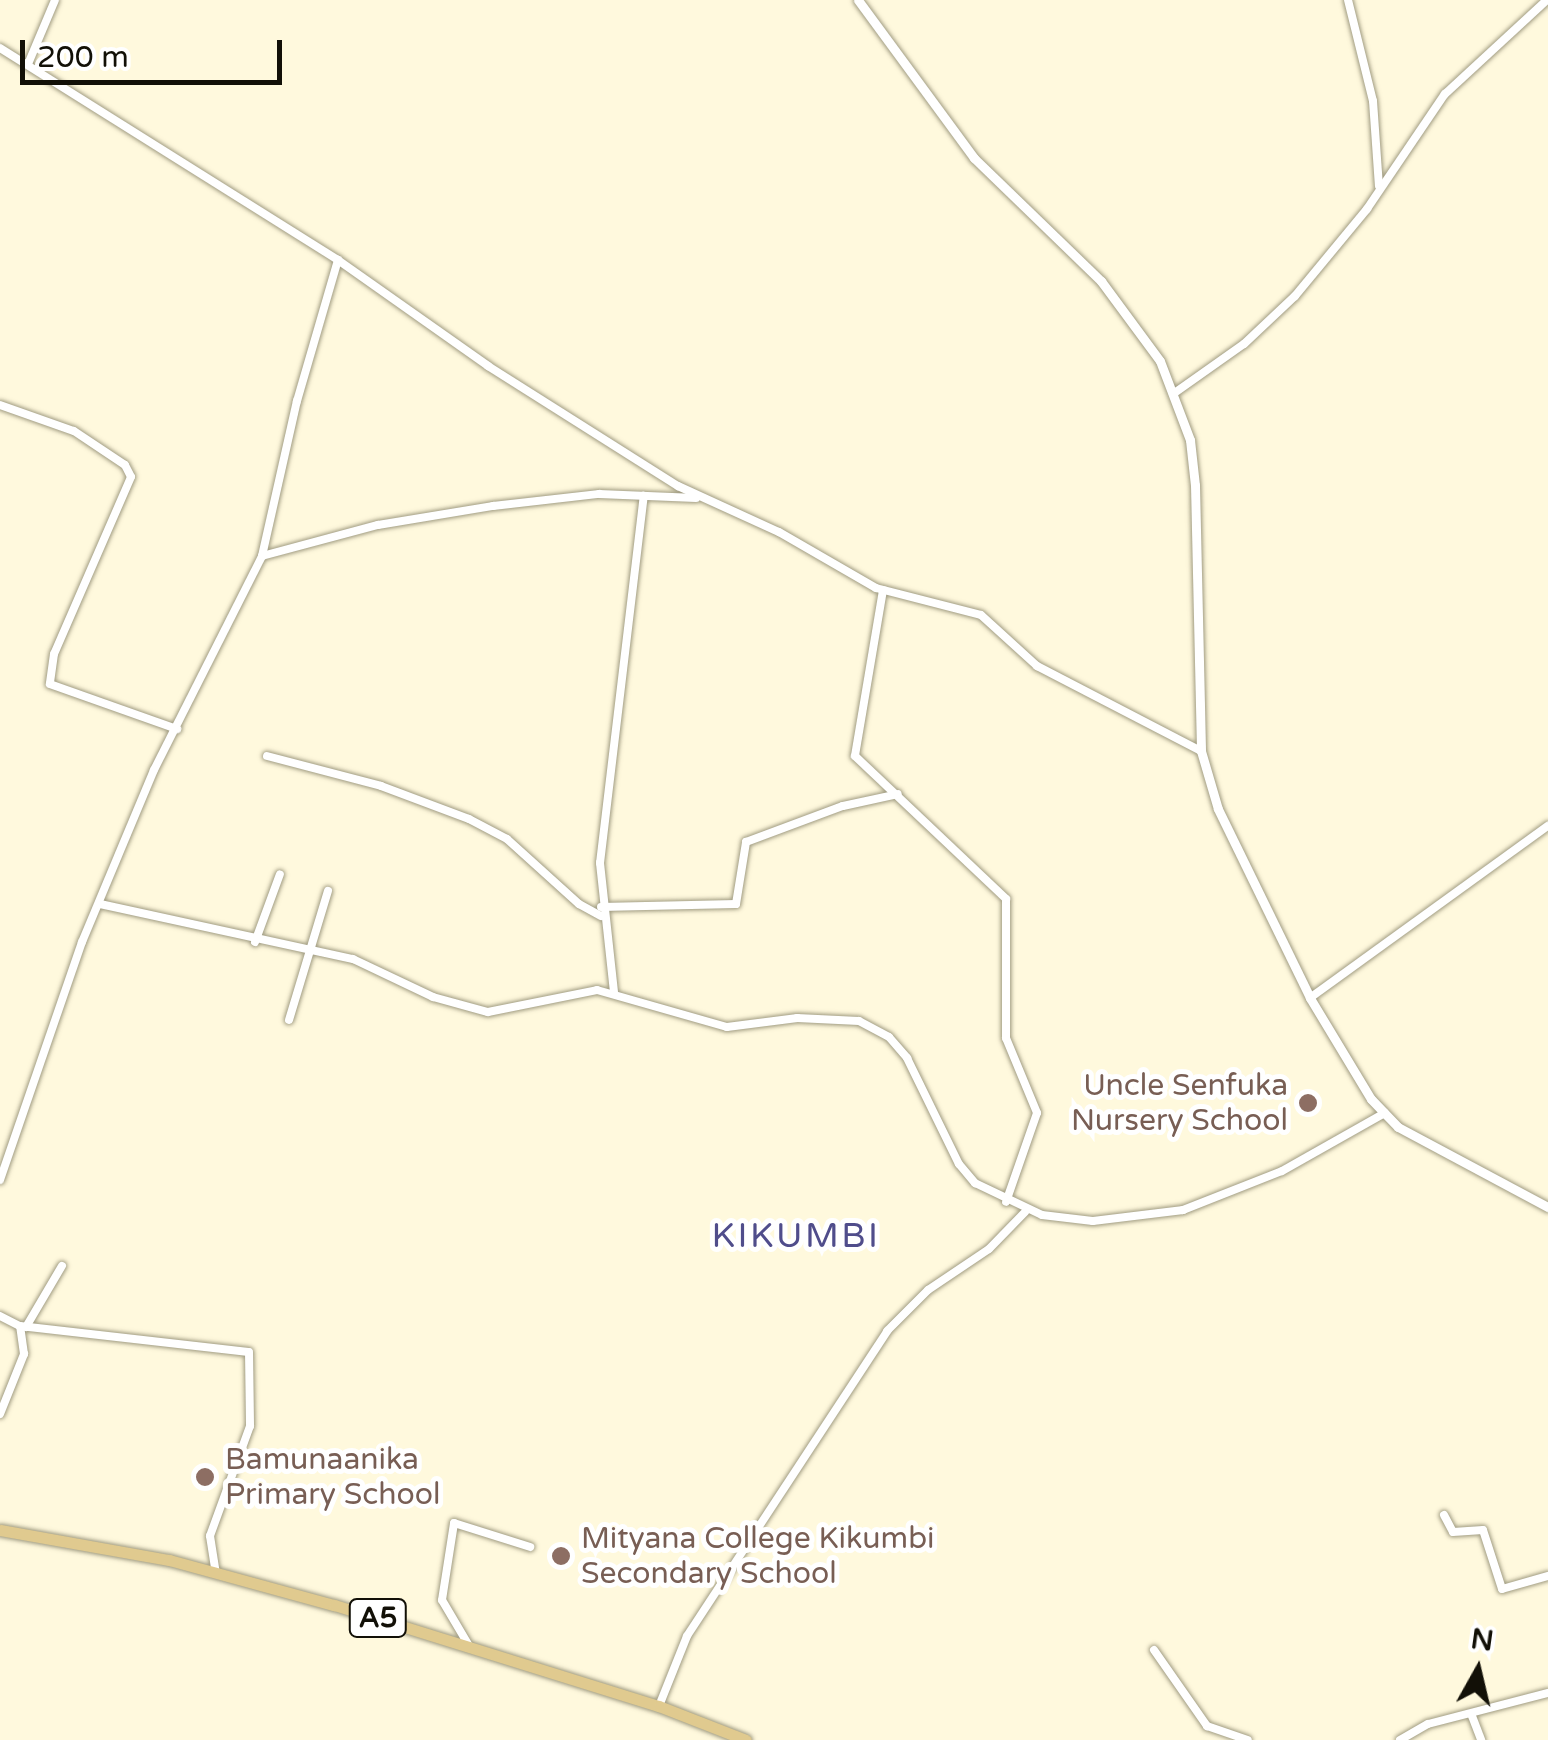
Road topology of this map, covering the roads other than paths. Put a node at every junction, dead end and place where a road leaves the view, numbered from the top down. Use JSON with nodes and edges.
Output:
{"nodes":[{"id":1,"x":55,"y":0,"type":"edge"},
{"id":2,"x":858,"y":0,"type":"edge"},
{"id":3,"x":1348,"y":0,"type":"edge"},
{"id":4,"x":1547,"y":0,"type":"edge"},
{"id":5,"x":0,"y":48,"type":"edge"},
{"id":6,"x":28,"y":64,"type":"junction"},
{"id":7,"x":1379,"y":186,"type":"junction"},
{"id":8,"x":338,"y":260,"type":"junction"},
{"id":9,"x":1173,"y":394,"type":"junction"},
{"id":10,"x":0,"y":405,"type":"edge"},
{"id":11,"x":644,"y":496,"type":"junction"},
{"id":12,"x":704,"y":498,"type":"junction"},
{"id":13,"x":262,"y":556,"type":"junction"},
{"id":14,"x":883,"y":590,"type":"junction"},
{"id":15,"x":177,"y":729,"type":"junction"},
{"id":16,"x":1201,"y":751,"type":"junction"},
{"id":17,"x":266,"y":756,"type":"dead end"},
{"id":18,"x":898,"y":794,"type":"junction"},
{"id":19,"x":1548,"y":826,"type":"edge"},
{"id":20,"x":280,"y":874,"type":"dead end"},
{"id":21,"x":328,"y":891,"type":"dead end"},
{"id":22,"x":100,"y":904,"type":"junction"},
{"id":23,"x":601,"y":912,"type":"junction"},
{"id":24,"x":255,"y":942,"type":"junction"},
{"id":25,"x":308,"y":953,"type":"junction"},
{"id":26,"x":614,"y":992,"type":"junction"},
{"id":27,"x":1310,"y":998,"type":"junction"},
{"id":28,"x":289,"y":1020,"type":"dead end"},
{"id":29,"x":1385,"y":1113,"type":"junction"},
{"id":30,"x":0,"y":1180,"type":"edge"},
{"id":31,"x":1006,"y":1202,"type":"junction"},
{"id":32,"x":1548,"y":1207,"type":"edge"},
{"id":33,"x":1026,"y":1212,"type":"junction"},
{"id":34,"x":62,"y":1266,"type":"dead end"},
{"id":35,"x":0,"y":1316,"type":"edge"},
{"id":36,"x":23,"y":1327,"type":"junction"},
{"id":37,"x":0,"y":1414,"type":"edge"},
{"id":38,"x":1444,"y":1515,"type":"dead end"},
{"id":39,"x":0,"y":1530,"type":"edge"},
{"id":40,"x":530,"y":1546,"type":"dead end"},
{"id":41,"x":216,"y":1574,"type":"junction"},
{"id":42,"x":1548,"y":1576,"type":"edge"},
{"id":43,"x":468,"y":1644,"type":"junction"},
{"id":44,"x":1154,"y":1650,"type":"dead end"},
{"id":45,"x":1548,"y":1693,"type":"edge"},
{"id":46,"x":660,"y":1706,"type":"junction"},
{"id":47,"x":1472,"y":1716,"type":"junction"},
{"id":48,"x":746,"y":1740,"type":"edge"},
{"id":49,"x":1248,"y":1740,"type":"edge"},
{"id":50,"x":1400,"y":1740,"type":"edge"},
{"id":51,"x":1481,"y":1740,"type":"edge"}],
"edges":[{"from":1,"to":6,"type":"street"},
{"from":2,"to":9,"type":"street"},
{"from":3,"to":7,"type":"street"},
{"from":4,"to":7,"type":"street"},
{"from":5,"to":6,"type":"street"},
{"from":6,"to":8,"type":"street"},
{"from":7,"to":9,"type":"street"},
{"from":8,"to":12,"type":"street"},
{"from":8,"to":13,"type":"street"},
{"from":9,"to":16,"type":"street"},
{"from":10,"to":15,"type":"street"},
{"from":11,"to":12,"type":"street"},
{"from":11,"to":13,"type":"street"},
{"from":11,"to":23,"type":"street"},
{"from":12,"to":14,"type":"street"},
{"from":13,"to":15,"type":"street"},
{"from":14,"to":16,"type":"street"},
{"from":14,"to":18,"type":"street"},
{"from":15,"to":22,"type":"street"},
{"from":16,"to":27,"type":"street"},
{"from":17,"to":23,"type":"street"},
{"from":18,"to":23,"type":"street"},
{"from":18,"to":31,"type":"street"},
{"from":19,"to":27,"type":"street"},
{"from":20,"to":24,"type":"street"},
{"from":21,"to":25,"type":"street"},
{"from":22,"to":24,"type":"street"},
{"from":22,"to":30,"type":"street"},
{"from":23,"to":26,"type":"street"},
{"from":24,"to":25,"type":"street"},
{"from":25,"to":26,"type":"street"},
{"from":25,"to":28,"type":"street"},
{"from":26,"to":31,"type":"street"},
{"from":27,"to":29,"type":"street"},
{"from":29,"to":32,"type":"street"},
{"from":29,"to":33,"type":"street"},
{"from":31,"to":33,"type":"street"},
{"from":33,"to":46,"type":"street"},
{"from":34,"to":36,"type":"street"},
{"from":35,"to":36,"type":"street"},
{"from":36,"to":37,"type":"street"},
{"from":36,"to":41,"type":"street"},
{"from":38,"to":42,"type":"street"},
{"from":39,"to":41,"type":"main road","number":"A5"},
{"from":40,"to":43,"type":"street"},
{"from":41,"to":43,"type":"main road","number":"A5"},
{"from":43,"to":46,"type":"main road","number":"A5"},
{"from":44,"to":49,"type":"street"},
{"from":45,"to":47,"type":"street"},
{"from":46,"to":48,"type":"main road","number":"A5"},
{"from":47,"to":50,"type":"street"},
{"from":47,"to":51,"type":"street"}]}
